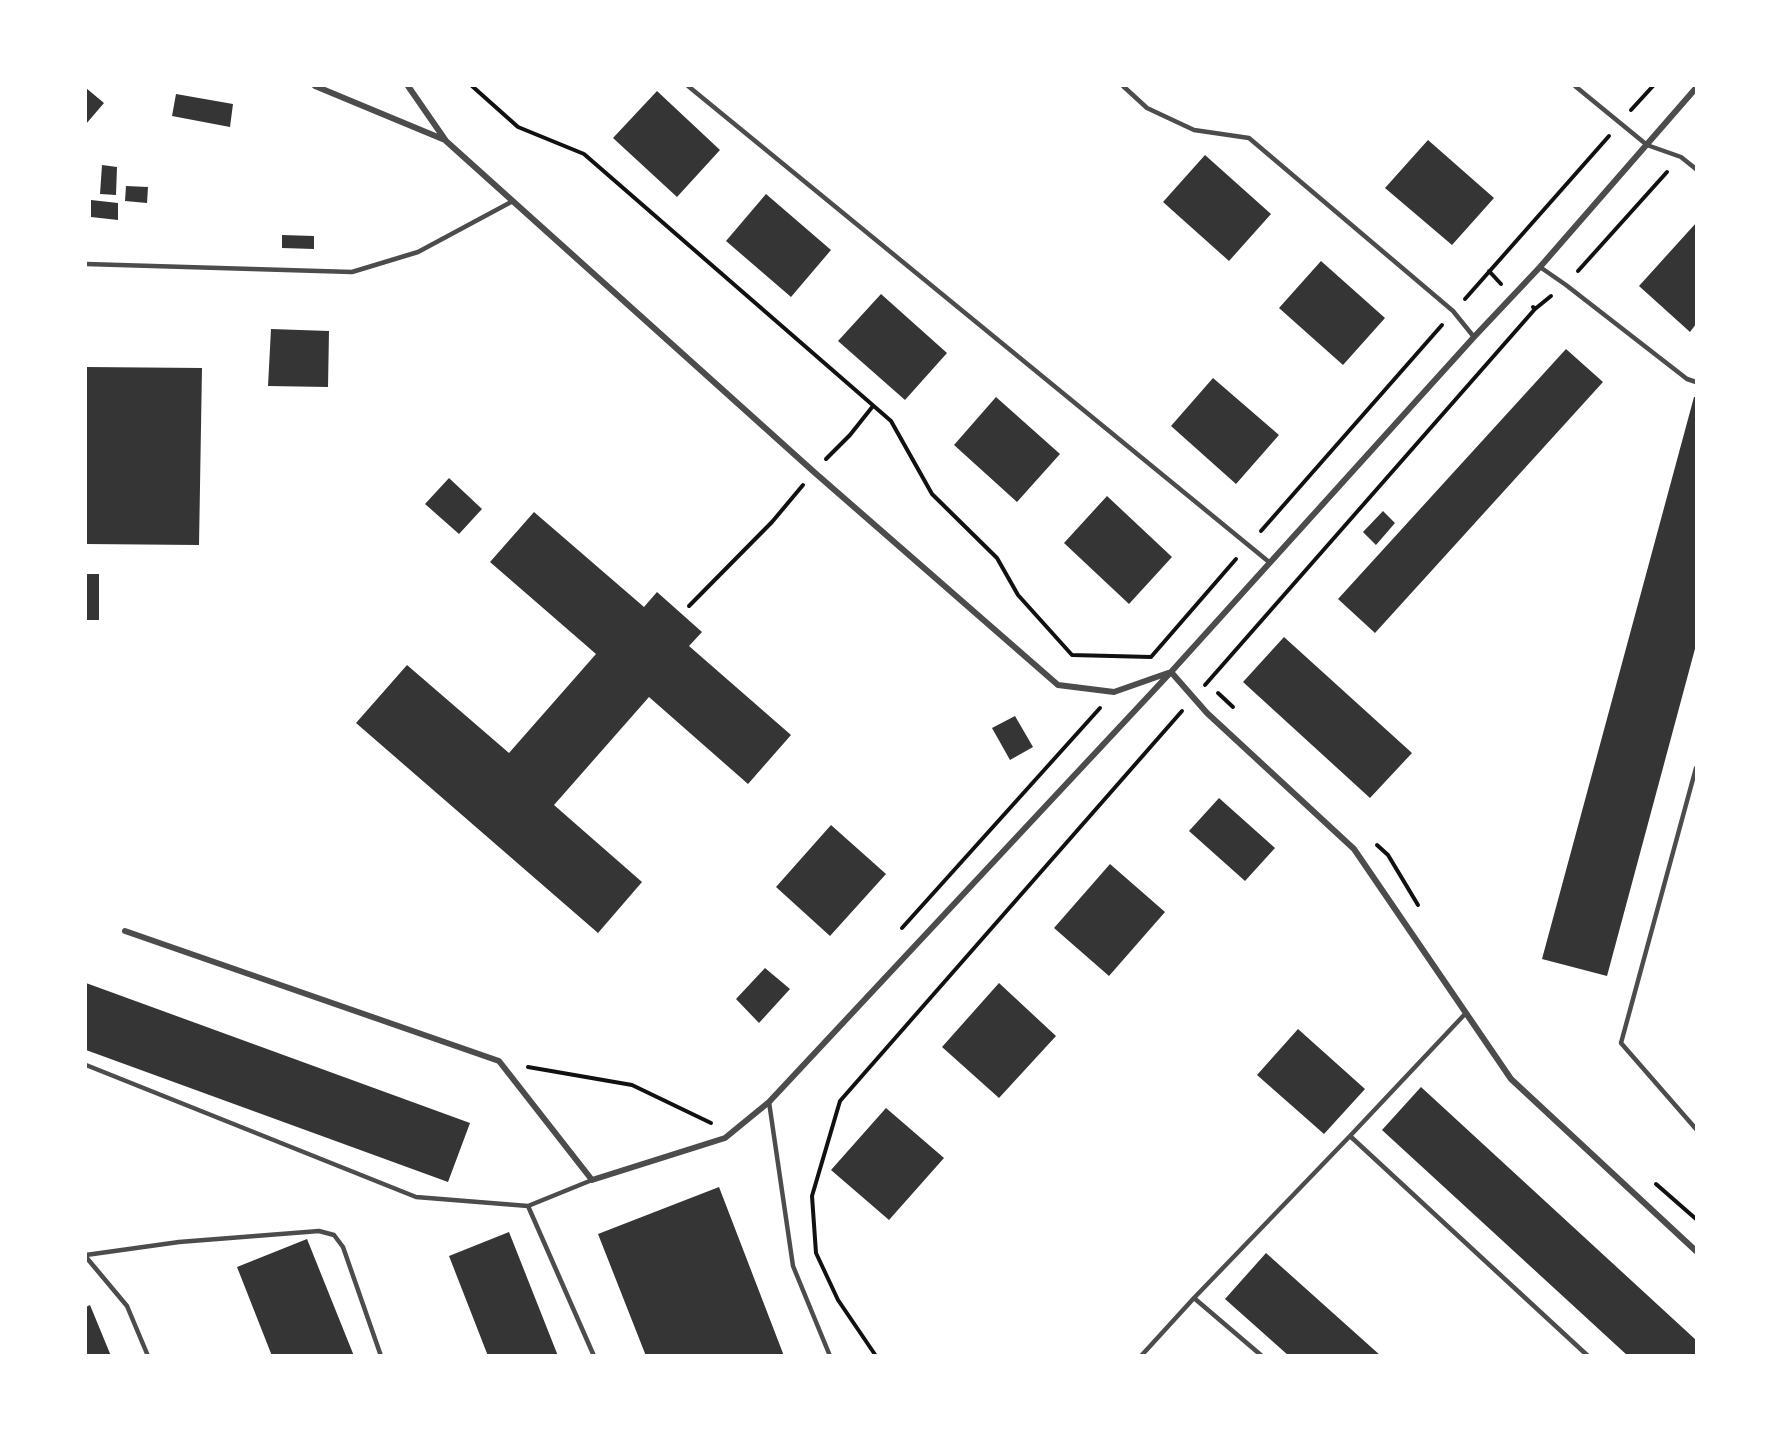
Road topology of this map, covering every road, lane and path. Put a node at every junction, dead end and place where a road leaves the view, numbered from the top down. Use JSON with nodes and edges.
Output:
{"nodes":[{"id":1,"x":315,"y":86,"type":"edge"},
{"id":2,"x":408,"y":86,"type":"edge"},
{"id":3,"x":472,"y":86,"type":"edge"},
{"id":4,"x":688,"y":86,"type":"edge"},
{"id":5,"x":1124,"y":86,"type":"edge"},
{"id":6,"x":1575,"y":86,"type":"edge"},
{"id":7,"x":1653,"y":86,"type":"edge"},
{"id":8,"x":1696,"y":88,"type":"edge"},
{"id":9,"x":1621,"y":122,"type":"junction"},
{"id":10,"x":446,"y":141,"type":"junction"},
{"id":11,"x":1647,"y":145,"type":"junction"},
{"id":12,"x":1681,"y":157,"type":"junction"},
{"id":13,"x":1696,"y":169,"type":"edge"},
{"id":14,"x":513,"y":201,"type":"junction"},
{"id":15,"x":86,"y":264,"type":"edge"},
{"id":16,"x":1540,"y":267,"type":"junction"},
{"id":17,"x":1489,"y":271,"type":"junction"},
{"id":18,"x":1566,"y":285,"type":"junction"},
{"id":19,"x":1512,"y":296,"type":"junction"},
{"id":20,"x":1535,"y":309,"type":"junction"},
{"id":21,"x":1454,"y":312,"type":"junction"},
{"id":22,"x":1474,"y":337,"type":"junction"},
{"id":23,"x":1696,"y":382,"type":"edge"},
{"id":24,"x":873,"y":406,"type":"junction"},
{"id":25,"x":814,"y":472,"type":"junction"},
{"id":26,"x":1248,"y":545,"type":"junction"},
{"id":27,"x":1269,"y":562,"type":"junction"},
{"id":28,"x":689,"y":606,"type":"dead end"},
{"id":29,"x":1151,"y":657,"type":"junction"},
{"id":30,"x":1143,"y":664,"type":"dead end"},
{"id":31,"x":1171,"y":672,"type":"junction"},
{"id":32,"x":1114,"y":692,"type":"junction"},
{"id":33,"x":1194,"y":698,"type":"junction"},
{"id":34,"x":1696,"y":768,"type":"edge"},
{"id":35,"x":125,"y":931,"type":"dead end"},
{"id":36,"x":898,"y":932,"type":"dead end"},
{"id":37,"x":1465,"y":1014,"type":"junction"},
{"id":38,"x":499,"y":1061,"type":"junction"},
{"id":39,"x":86,"y":1065,"type":"edge"},
{"id":40,"x":769,"y":1102,"type":"junction"},
{"id":41,"x":704,"y":1128,"type":"dead end"},
{"id":42,"x":1696,"y":1129,"type":"edge"},
{"id":43,"x":1350,"y":1136,"type":"junction"},
{"id":44,"x":592,"y":1180,"type":"junction"},
{"id":45,"x":528,"y":1206,"type":"junction"},
{"id":46,"x":1696,"y":1251,"type":"edge"},
{"id":47,"x":86,"y":1256,"type":"edge"},
{"id":48,"x":1194,"y":1298,"type":"junction"},
{"id":49,"x":148,"y":1356,"type":"edge"},
{"id":50,"x":381,"y":1356,"type":"edge"},
{"id":51,"x":594,"y":1356,"type":"edge"},
{"id":52,"x":830,"y":1356,"type":"edge"},
{"id":53,"x":876,"y":1356,"type":"edge"},
{"id":54,"x":1141,"y":1356,"type":"edge"},
{"id":55,"x":1262,"y":1356,"type":"edge"},
{"id":56,"x":1588,"y":1356,"type":"edge"}],
"edges":[{"from":1,"to":10,"type":"street"},
{"from":2,"to":10,"type":"street"},
{"from":3,"to":24,"type":"path"},
{"from":4,"to":26,"type":"lane"},
{"from":5,"to":21,"type":"lane"},
{"from":6,"to":9,"type":"lane"},
{"from":7,"to":9,"type":"path"},
{"from":8,"to":11,"type":"street"},
{"from":9,"to":11,"type":"lane"},
{"from":9,"to":17,"type":"path"},
{"from":10,"to":14,"type":"street"},
{"from":11,"to":12,"type":"lane"},
{"from":11,"to":16,"type":"street"},
{"from":12,"to":13,"type":"lane"},
{"from":12,"to":18,"type":"path"},
{"from":14,"to":15,"type":"lane"},
{"from":14,"to":25,"type":"street"},
{"from":16,"to":18,"type":"lane"},
{"from":16,"to":19,"type":"street"},
{"from":17,"to":19,"type":"path"},
{"from":17,"to":21,"type":"path"},
{"from":18,"to":20,"type":"path"},
{"from":18,"to":23,"type":"lane"},
{"from":19,"to":20,"type":"path"},
{"from":19,"to":22,"type":"street"},
{"from":20,"to":33,"type":"path"},
{"from":21,"to":22,"type":"lane"},
{"from":21,"to":26,"type":"path"},
{"from":22,"to":27,"type":"street"},
{"from":24,"to":25,"type":"path"},
{"from":24,"to":29,"type":"path"},
{"from":25,"to":28,"type":"path"},
{"from":25,"to":32,"type":"street"},
{"from":26,"to":27,"type":"lane"},
{"from":26,"to":29,"type":"path"},
{"from":27,"to":31,"type":"street"},
{"from":29,"to":30,"type":"path"},
{"from":31,"to":32,"type":"street"},
{"from":31,"to":33,"type":"street"},
{"from":31,"to":40,"type":"street"},
{"from":32,"to":36,"type":"path"},
{"from":33,"to":37,"type":"street"},
{"from":33,"to":53,"type":"path"},
{"from":34,"to":42,"type":"lane"},
{"from":35,"to":38,"type":"street"},
{"from":37,"to":43,"type":"lane"},
{"from":37,"to":46,"type":"street"},
{"from":38,"to":41,"type":"path"},
{"from":38,"to":44,"type":"street"},
{"from":39,"to":45,"type":"lane"},
{"from":40,"to":44,"type":"street"},
{"from":40,"to":52,"type":"lane"},
{"from":43,"to":48,"type":"lane"},
{"from":43,"to":56,"type":"lane"},
{"from":44,"to":45,"type":"lane"},
{"from":45,"to":51,"type":"lane"},
{"from":47,"to":49,"type":"lane"},
{"from":47,"to":50,"type":"lane"},
{"from":48,"to":54,"type":"lane"},
{"from":48,"to":55,"type":"lane"}]}
